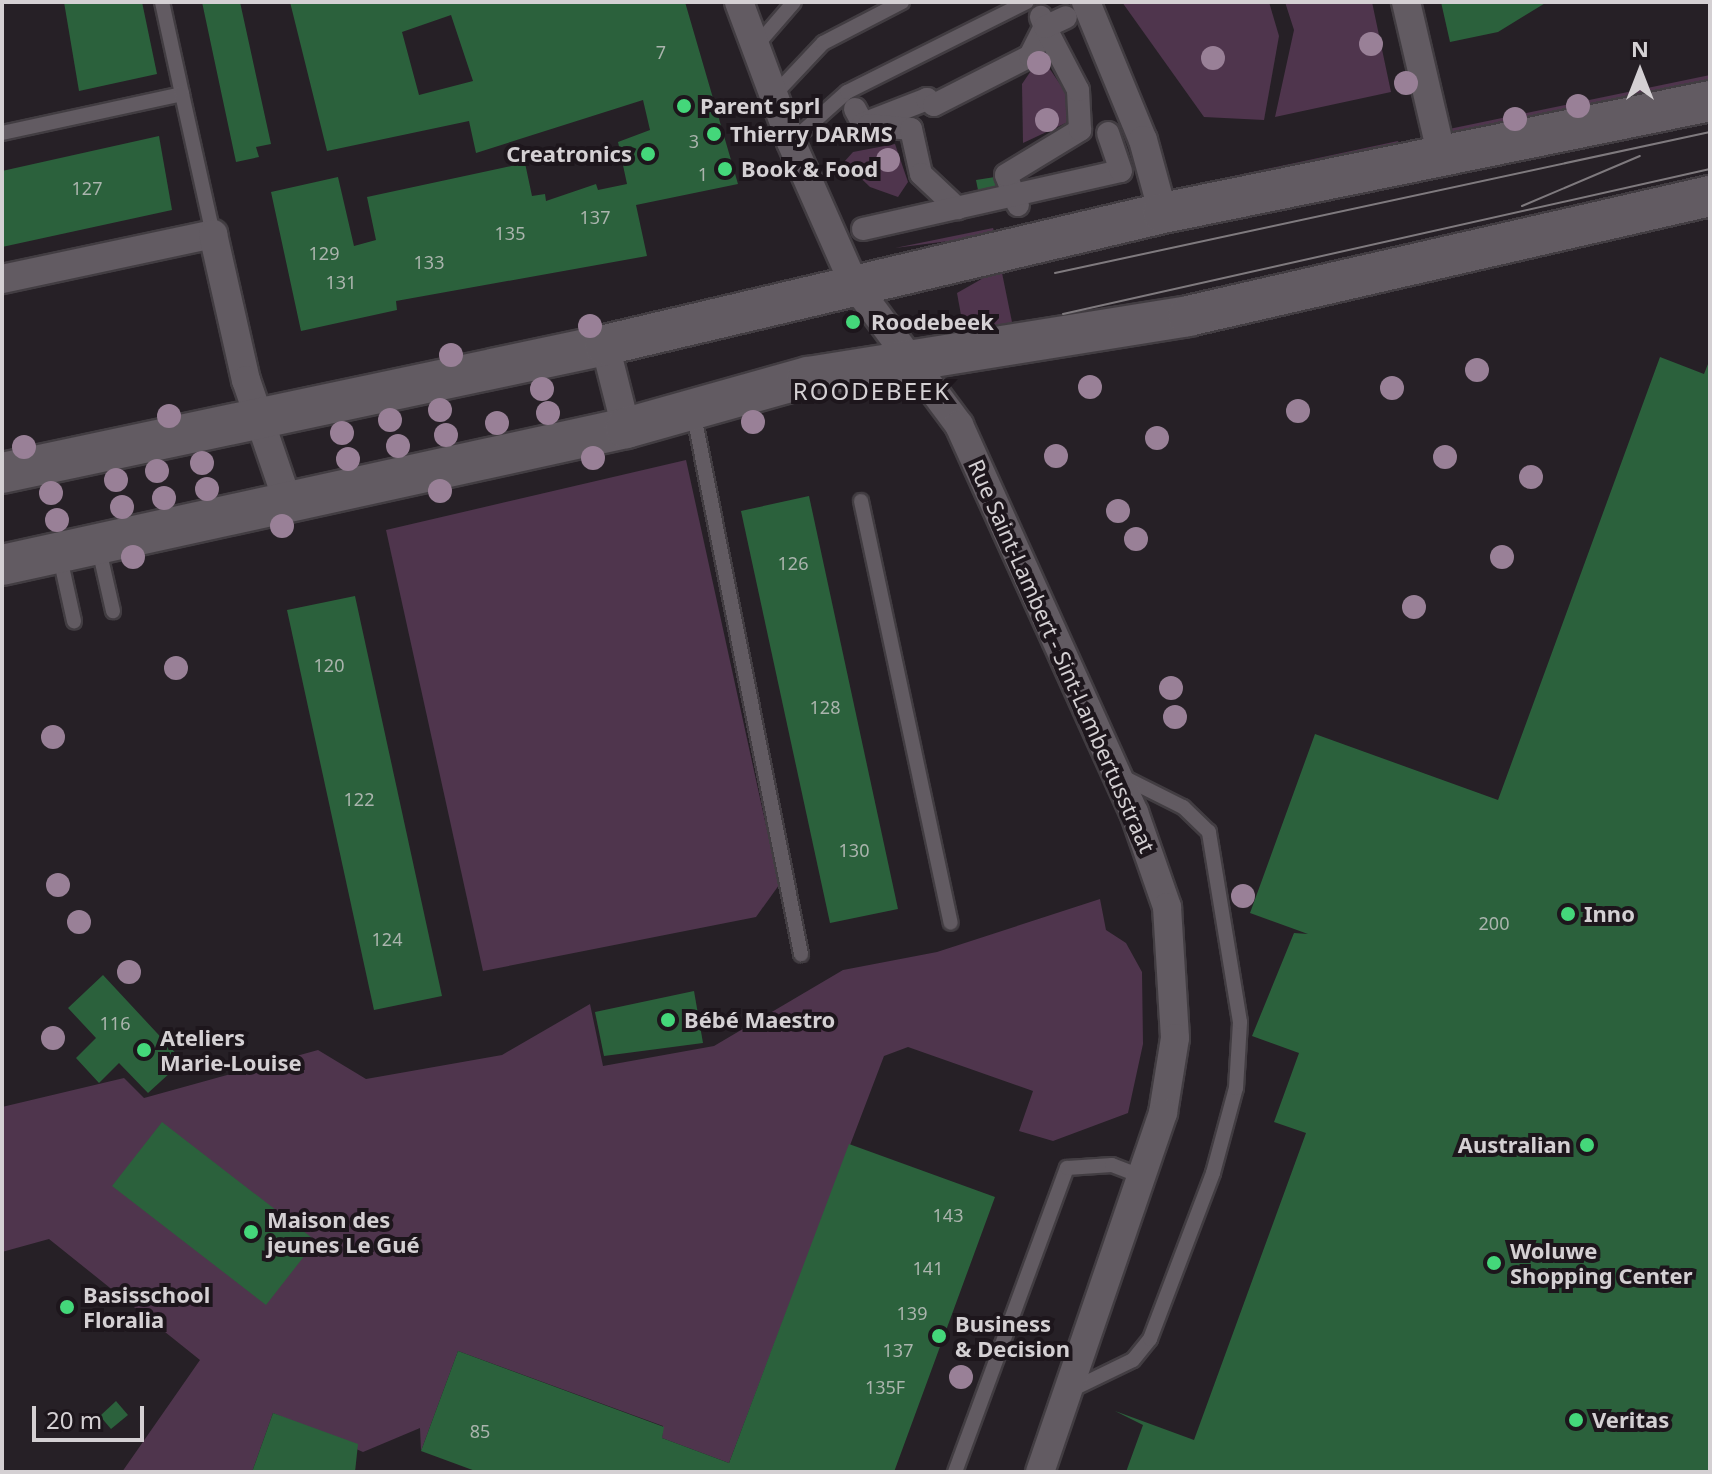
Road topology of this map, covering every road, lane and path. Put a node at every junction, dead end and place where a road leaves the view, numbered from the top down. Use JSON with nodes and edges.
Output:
{"nodes":[{"id":1,"x":162,"y":2,"type":"edge"},
{"id":2,"x":794,"y":2,"type":"edge"},
{"id":3,"x":902,"y":2,"type":"edge"},
{"id":4,"x":1406,"y":2,"type":"edge"},
{"id":5,"x":741,"y":3,"type":"edge"},
{"id":6,"x":1056,"y":18,"type":"edge"},
{"id":7,"x":756,"y":46,"type":"junction"},
{"id":8,"x":182,"y":94,"type":"junction"},
{"id":9,"x":775,"y":94,"type":"junction"},
{"id":10,"x":1710,"y":101,"type":"edge"},
{"id":11,"x":2,"y":133,"type":"edge"},
{"id":12,"x":1108,"y":133,"type":"dead end"},
{"id":13,"x":791,"y":142,"type":"junction"},
{"id":14,"x":1442,"y":157,"type":"junction"},
{"id":15,"x":1710,"y":196,"type":"edge"},
{"id":16,"x":1017,"y":200,"type":"junction"},
{"id":17,"x":957,"y":208,"type":"junction"},
{"id":18,"x":1163,"y":213,"type":"junction"},
{"id":19,"x":863,"y":229,"type":"dead end"},
{"id":20,"x":213,"y":234,"type":"junction"},
{"id":21,"x":2,"y":279,"type":"edge"},
{"id":22,"x":854,"y":284,"type":"junction"},
{"id":23,"x":605,"y":345,"type":"junction"},
{"id":24,"x":915,"y":362,"type":"junction"},
{"id":25,"x":692,"y":407,"type":"junction"},
{"id":26,"x":261,"y":418,"type":"junction"},
{"id":27,"x":626,"y":428,"type":"junction"},
{"id":28,"x":2,"y":473,"type":"edge"},
{"id":29,"x":287,"y":500,"type":"junction"},
{"id":30,"x":861,"y":501,"type":"dead end"},
{"id":31,"x":98,"y":542,"type":"junction"},
{"id":32,"x":58,"y":553,"type":"junction"},
{"id":33,"x":2,"y":565,"type":"edge"},
{"id":34,"x":113,"y":611,"type":"dead end"},
{"id":35,"x":74,"y":621,"type":"dead end"},
{"id":36,"x":1117,"y":774,"type":"junction"},
{"id":37,"x":951,"y":923,"type":"dead end"},
{"id":38,"x":801,"y":954,"type":"dead end"},
{"id":39,"x":1144,"y":1177,"type":"junction"},
{"id":40,"x":1067,"y":1392,"type":"junction"},
{"id":41,"x":955,"y":1472,"type":"edge"},
{"id":42,"x":1040,"y":1472,"type":"edge"}],
"edges":[{"from":1,"to":8,"type":"lane"},
{"from":2,"to":7,"type":"lane"},
{"from":3,"to":9,"type":"lane"},
{"from":4,"to":14,"type":"street"},
{"from":5,"to":7,"type":"street","name":"Rue Saint-Lambert - Sint-Lambertusstraat"},
{"from":6,"to":13,"type":"lane"},
{"from":6,"to":16,"type":"street"},
{"from":6,"to":17,"type":"street"},
{"from":6,"to":18,"type":"street"},
{"from":7,"to":9,"type":"street","name":"Rue Saint-Lambert - Sint-Lambertusstraat"},
{"from":8,"to":11,"type":"lane"},
{"from":8,"to":20,"type":"lane"},
{"from":9,"to":13,"type":"street","name":"Rue Saint-Lambert - Sint-Lambertusstraat"},
{"from":10,"to":14,"type":"main road"},
{"from":12,"to":16,"type":"street"},
{"from":13,"to":22,"type":"street","name":"Rue Saint-Lambert - Sint-Lambertusstraat"},
{"from":14,"to":18,"type":"main road"},
{"from":15,"to":24,"type":"main road"},
{"from":16,"to":17,"type":"street"},
{"from":17,"to":19,"type":"street"},
{"from":18,"to":22,"type":"main road"},
{"from":20,"to":21,"type":"street"},
{"from":20,"to":26,"type":"street"},
{"from":22,"to":23,"type":"main road"},
{"from":22,"to":24,"type":"street","name":"Rue Saint-Lambert - Sint-Lambertusstraat"},
{"from":23,"to":26,"type":"main road"},
{"from":23,"to":27,"type":"street"},
{"from":24,"to":25,"type":"main road"},
{"from":24,"to":36,"type":"street","name":"Rue Saint-Lambert - Sint-Lambertusstraat"},
{"from":25,"to":27,"type":"main road"},
{"from":25,"to":38,"type":"lane"},
{"from":26,"to":28,"type":"main road"},
{"from":26,"to":29,"type":"street"},
{"from":27,"to":29,"type":"main road"},
{"from":29,"to":31,"type":"main road"},
{"from":30,"to":37,"type":"lane"},
{"from":31,"to":32,"type":"main road"},
{"from":31,"to":34,"type":"lane"},
{"from":32,"to":33,"type":"main road"},
{"from":32,"to":35,"type":"lane"},
{"from":36,"to":39,"type":"street","name":"Rue Saint-Lambert - Sint-Lambertusstraat"},
{"from":36,"to":40,"type":"lane"},
{"from":39,"to":40,"type":"street","name":"Rue Saint-Lambert - Sint-Lambertusstraat"},
{"from":39,"to":41,"type":"lane"},
{"from":40,"to":42,"type":"street","name":"Rue Saint-Lambert - Sint-Lambertusstraat"}]}
